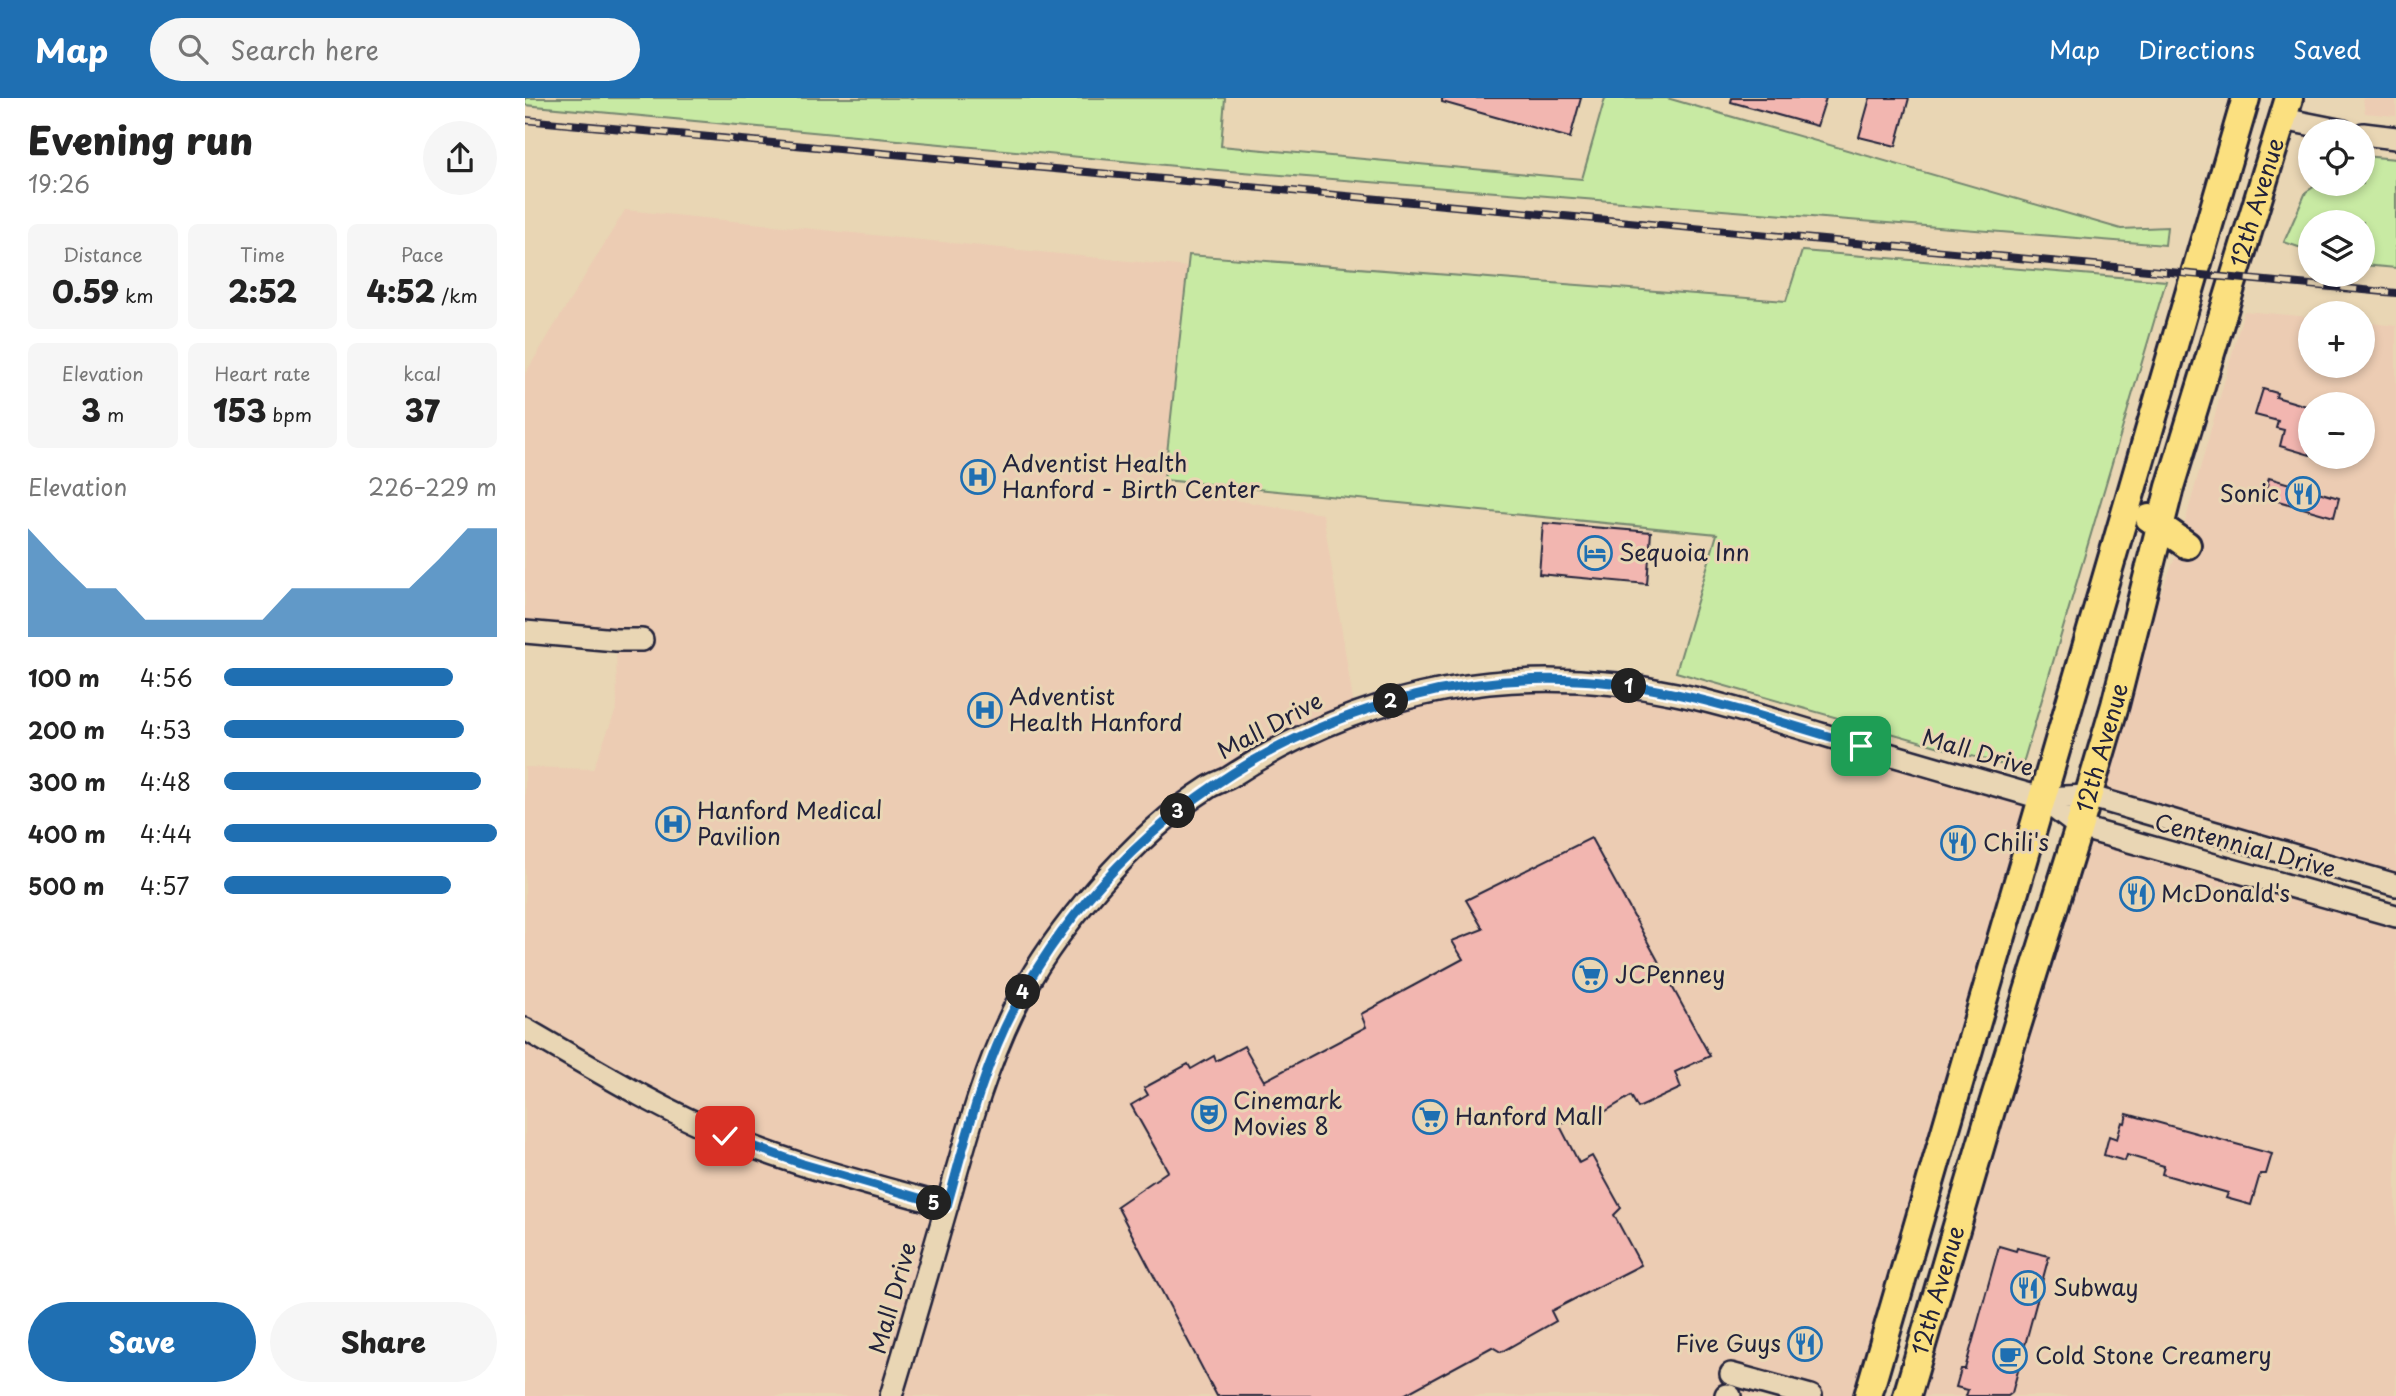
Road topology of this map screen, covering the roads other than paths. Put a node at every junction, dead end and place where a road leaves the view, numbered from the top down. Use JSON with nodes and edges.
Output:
{"nodes":[{"id":1,"x":2245,"y":98,"type":"edge"},
{"id":2,"x":2286,"y":109,"type":"edge"},
{"id":3,"x":2312,"y":119,"type":"edge"},
{"id":4,"x":2375,"y":135,"type":"edge"},
{"id":5,"x":2396,"y":138,"type":"edge"},
{"id":6,"x":2248,"y":233,"type":"junction"},
{"id":7,"x":2178,"y":337,"type":"junction"},
{"id":8,"x":2160,"y":527,"type":"junction"},
{"id":9,"x":2187,"y":545,"type":"dead end"},
{"id":10,"x":525,"y":632,"type":"edge"},
{"id":11,"x":642,"y":640,"type":"dead end"},
{"id":12,"x":2088,"y":796,"type":"junction"},
{"id":13,"x":2041,"y":798,"type":"junction"},
{"id":14,"x":2080,"y":827,"type":"junction"},
{"id":15,"x":2396,"y":885,"type":"edge"},
{"id":16,"x":2396,"y":916,"type":"edge"},
{"id":17,"x":525,"y":1029,"type":"edge"},
{"id":18,"x":947,"y":1206,"type":"junction"},
{"id":19,"x":1729,"y":1388,"type":"edge"},
{"id":20,"x":891,"y":1396,"type":"edge"},
{"id":21,"x":1811,"y":1396,"type":"edge"},
{"id":22,"x":1868,"y":1396,"type":"edge"},
{"id":23,"x":1907,"y":1396,"type":"edge"}],
"edges":[{"from":1,"to":6,"type":"main road"},
{"from":1,"to":7,"type":"main road","name":"12th Avenue"},
{"from":2,"to":3,"type":"street"},
{"from":2,"to":6,"type":"main road","name":"12th Avenue"},
{"from":4,"to":5,"type":"street"},
{"from":6,"to":8,"type":"main road","name":"12th Avenue"},
{"from":7,"to":8,"type":"main road"},
{"from":7,"to":13,"type":"main road","name":"12th Avenue"},
{"from":8,"to":9,"type":"main road"},
{"from":8,"to":12,"type":"main road","name":"12th Avenue"},
{"from":10,"to":11,"type":"street"},
{"from":12,"to":13,"type":"street","name":"Mall Drive"},
{"from":12,"to":14,"type":"main road","name":"12th Avenue"},
{"from":12,"to":15,"type":"street","name":"Centennial Drive"},
{"from":13,"to":14,"type":"street","name":"Mall Drive"},
{"from":13,"to":18,"type":"street","name":"Mall Drive"},
{"from":13,"to":22,"type":"main road","name":"12th Avenue"},
{"from":14,"to":16,"type":"street","name":"Centennial Drive"},
{"from":14,"to":23,"type":"main road","name":"12th Avenue"},
{"from":17,"to":18,"type":"street"},
{"from":18,"to":20,"type":"street","name":"Mall Drive"},
{"from":19,"to":21,"type":"street"}]}
